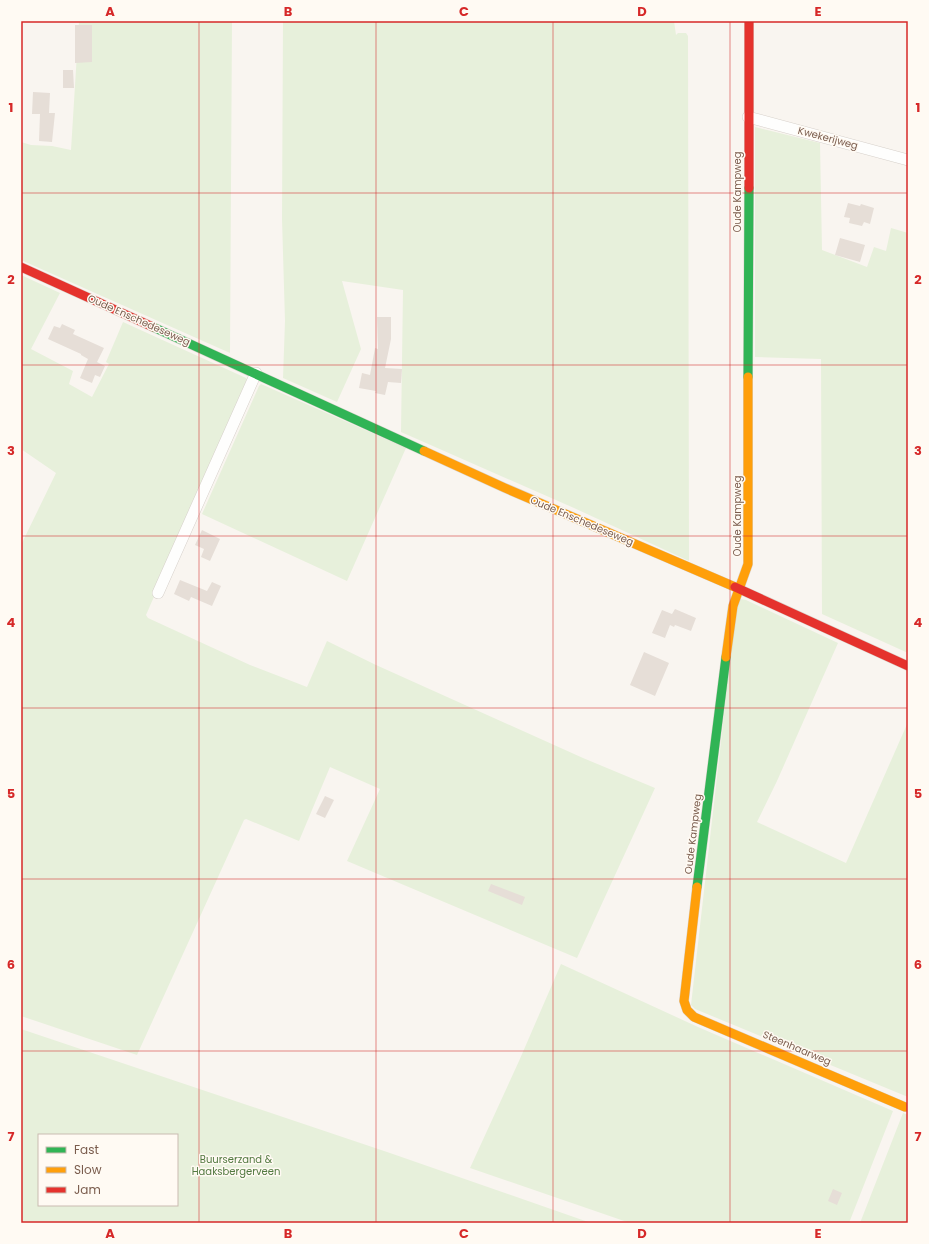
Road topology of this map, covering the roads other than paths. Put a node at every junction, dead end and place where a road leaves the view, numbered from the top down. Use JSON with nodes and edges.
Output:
{"nodes":[{"id":1,"x":749,"y":21,"type":"edge"},
{"id":2,"x":748,"y":117,"type":"junction"},
{"id":3,"x":908,"y":160,"type":"edge"},
{"id":4,"x":21,"y":267,"type":"edge"},
{"id":5,"x":256,"y":373,"type":"junction"},
{"id":6,"x":739,"y":589,"type":"junction"},
{"id":7,"x":158,"y":593,"type":"dead end"},
{"id":8,"x":908,"y":666,"type":"edge"},
{"id":9,"x":685,"y":1004,"type":"joint"},
{"id":10,"x":905,"y":1107,"type":"dead end"}],
"edges":[{"from":1,"to":2,"type":"street","name":"Oude Kampweg"},
{"from":2,"to":3,"type":"street","name":"Kwekerijweg"},
{"from":2,"to":6,"type":"street","name":"Oude Kampweg"},
{"from":4,"to":5,"type":"street","name":"Oude Enschedeseweg"},
{"from":5,"to":6,"type":"street","name":"Oude Enschedeseweg"},
{"from":5,"to":7,"type":"street"},
{"from":6,"to":8,"type":"street","name":"Oude Enschedeseweg"},
{"from":6,"to":9,"type":"street","name":"Oude Kampweg"},
{"from":9,"to":10,"type":"street","name":"Steenhaarweg"}]}
